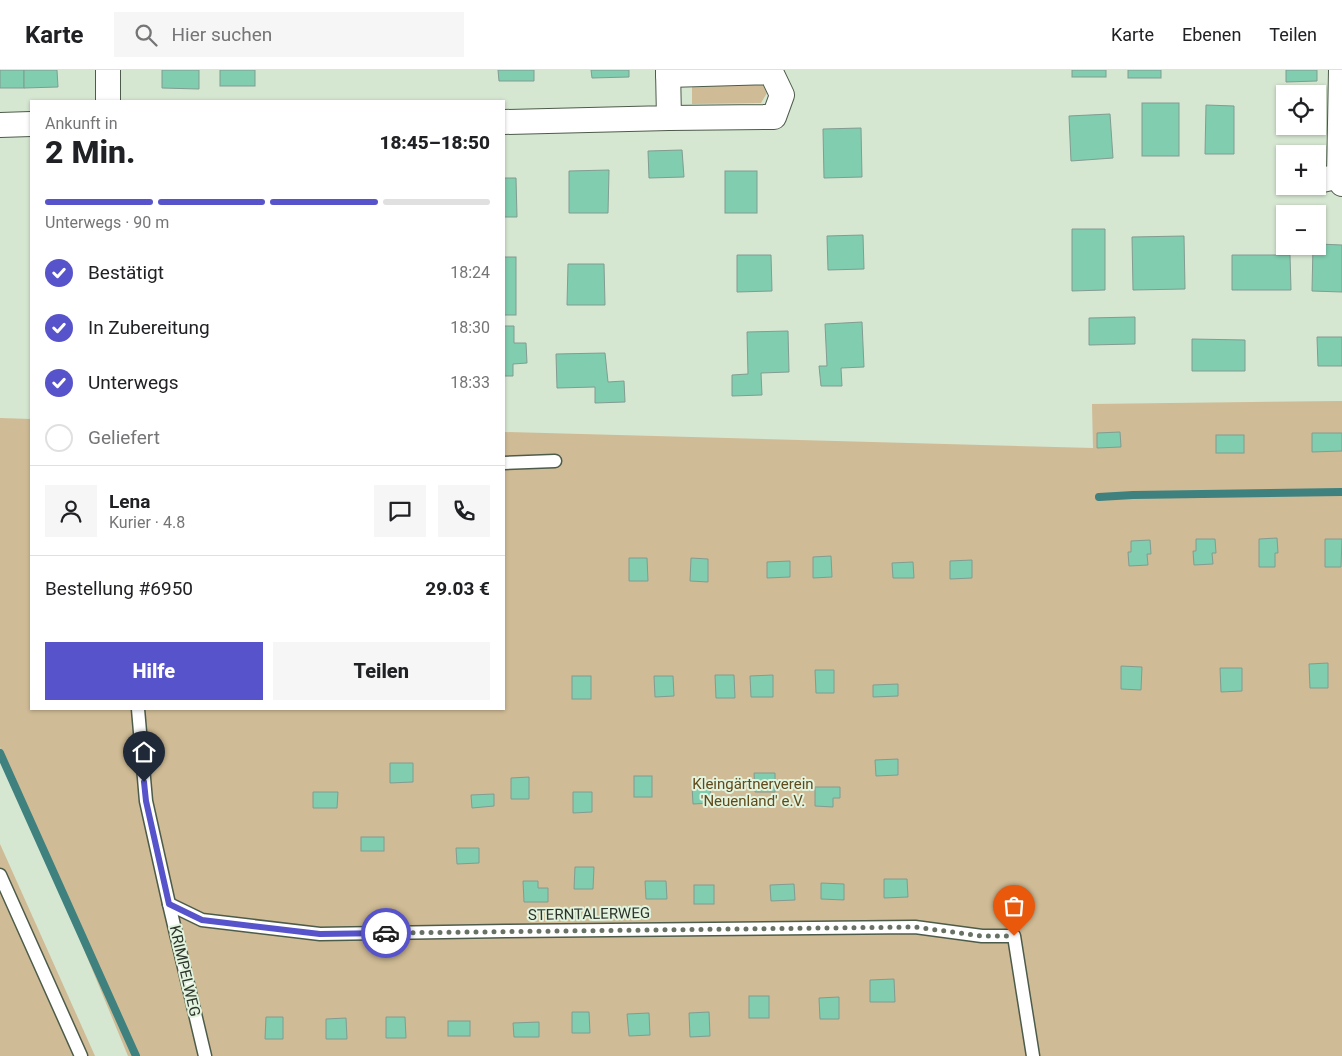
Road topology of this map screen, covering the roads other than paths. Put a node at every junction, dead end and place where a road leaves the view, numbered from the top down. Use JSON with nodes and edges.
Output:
{"nodes":[{"id":1,"x":108,"y":70,"type":"edge"},
{"id":2,"x":1341,"y":70,"type":"edge"},
{"id":3,"x":668,"y":72,"type":"edge"},
{"id":4,"x":108,"y":100,"type":"edge"},
{"id":5,"x":668,"y":118,"type":"junction"},
{"id":6,"x":505,"y":122,"type":"edge"},
{"id":7,"x":30,"y":124,"type":"edge"},
{"id":8,"x":0,"y":125,"type":"edge"},
{"id":9,"x":1333,"y":180,"type":"edge"},
{"id":10,"x":555,"y":461,"type":"dead end"},
{"id":11,"x":505,"y":463,"type":"edge"},
{"id":12,"x":138,"y":710,"type":"edge"},
{"id":13,"x":0,"y":875,"type":"edge"},
{"id":14,"x":169,"y":904,"type":"junction"},
{"id":15,"x":81,"y":1056,"type":"edge"},
{"id":16,"x":205,"y":1056,"type":"edge"},
{"id":17,"x":1033,"y":1056,"type":"edge"}],
"edges":[{"from":1,"to":4,"type":"street"},
{"from":2,"to":9,"type":"street"},
{"from":3,"to":5,"type":"street"},
{"from":3,"to":5,"type":"street"},
{"from":5,"to":6,"type":"street"},
{"from":7,"to":8,"type":"street"},
{"from":10,"to":11,"type":"lane"},
{"from":12,"to":14,"type":"lane","name":"KRIMPELWEG"},
{"from":13,"to":15,"type":"lane"},
{"from":14,"to":16,"type":"lane","name":"KRIMPELWEG"},
{"from":14,"to":17,"type":"lane","name":"STERNTALERWEG"}]}
